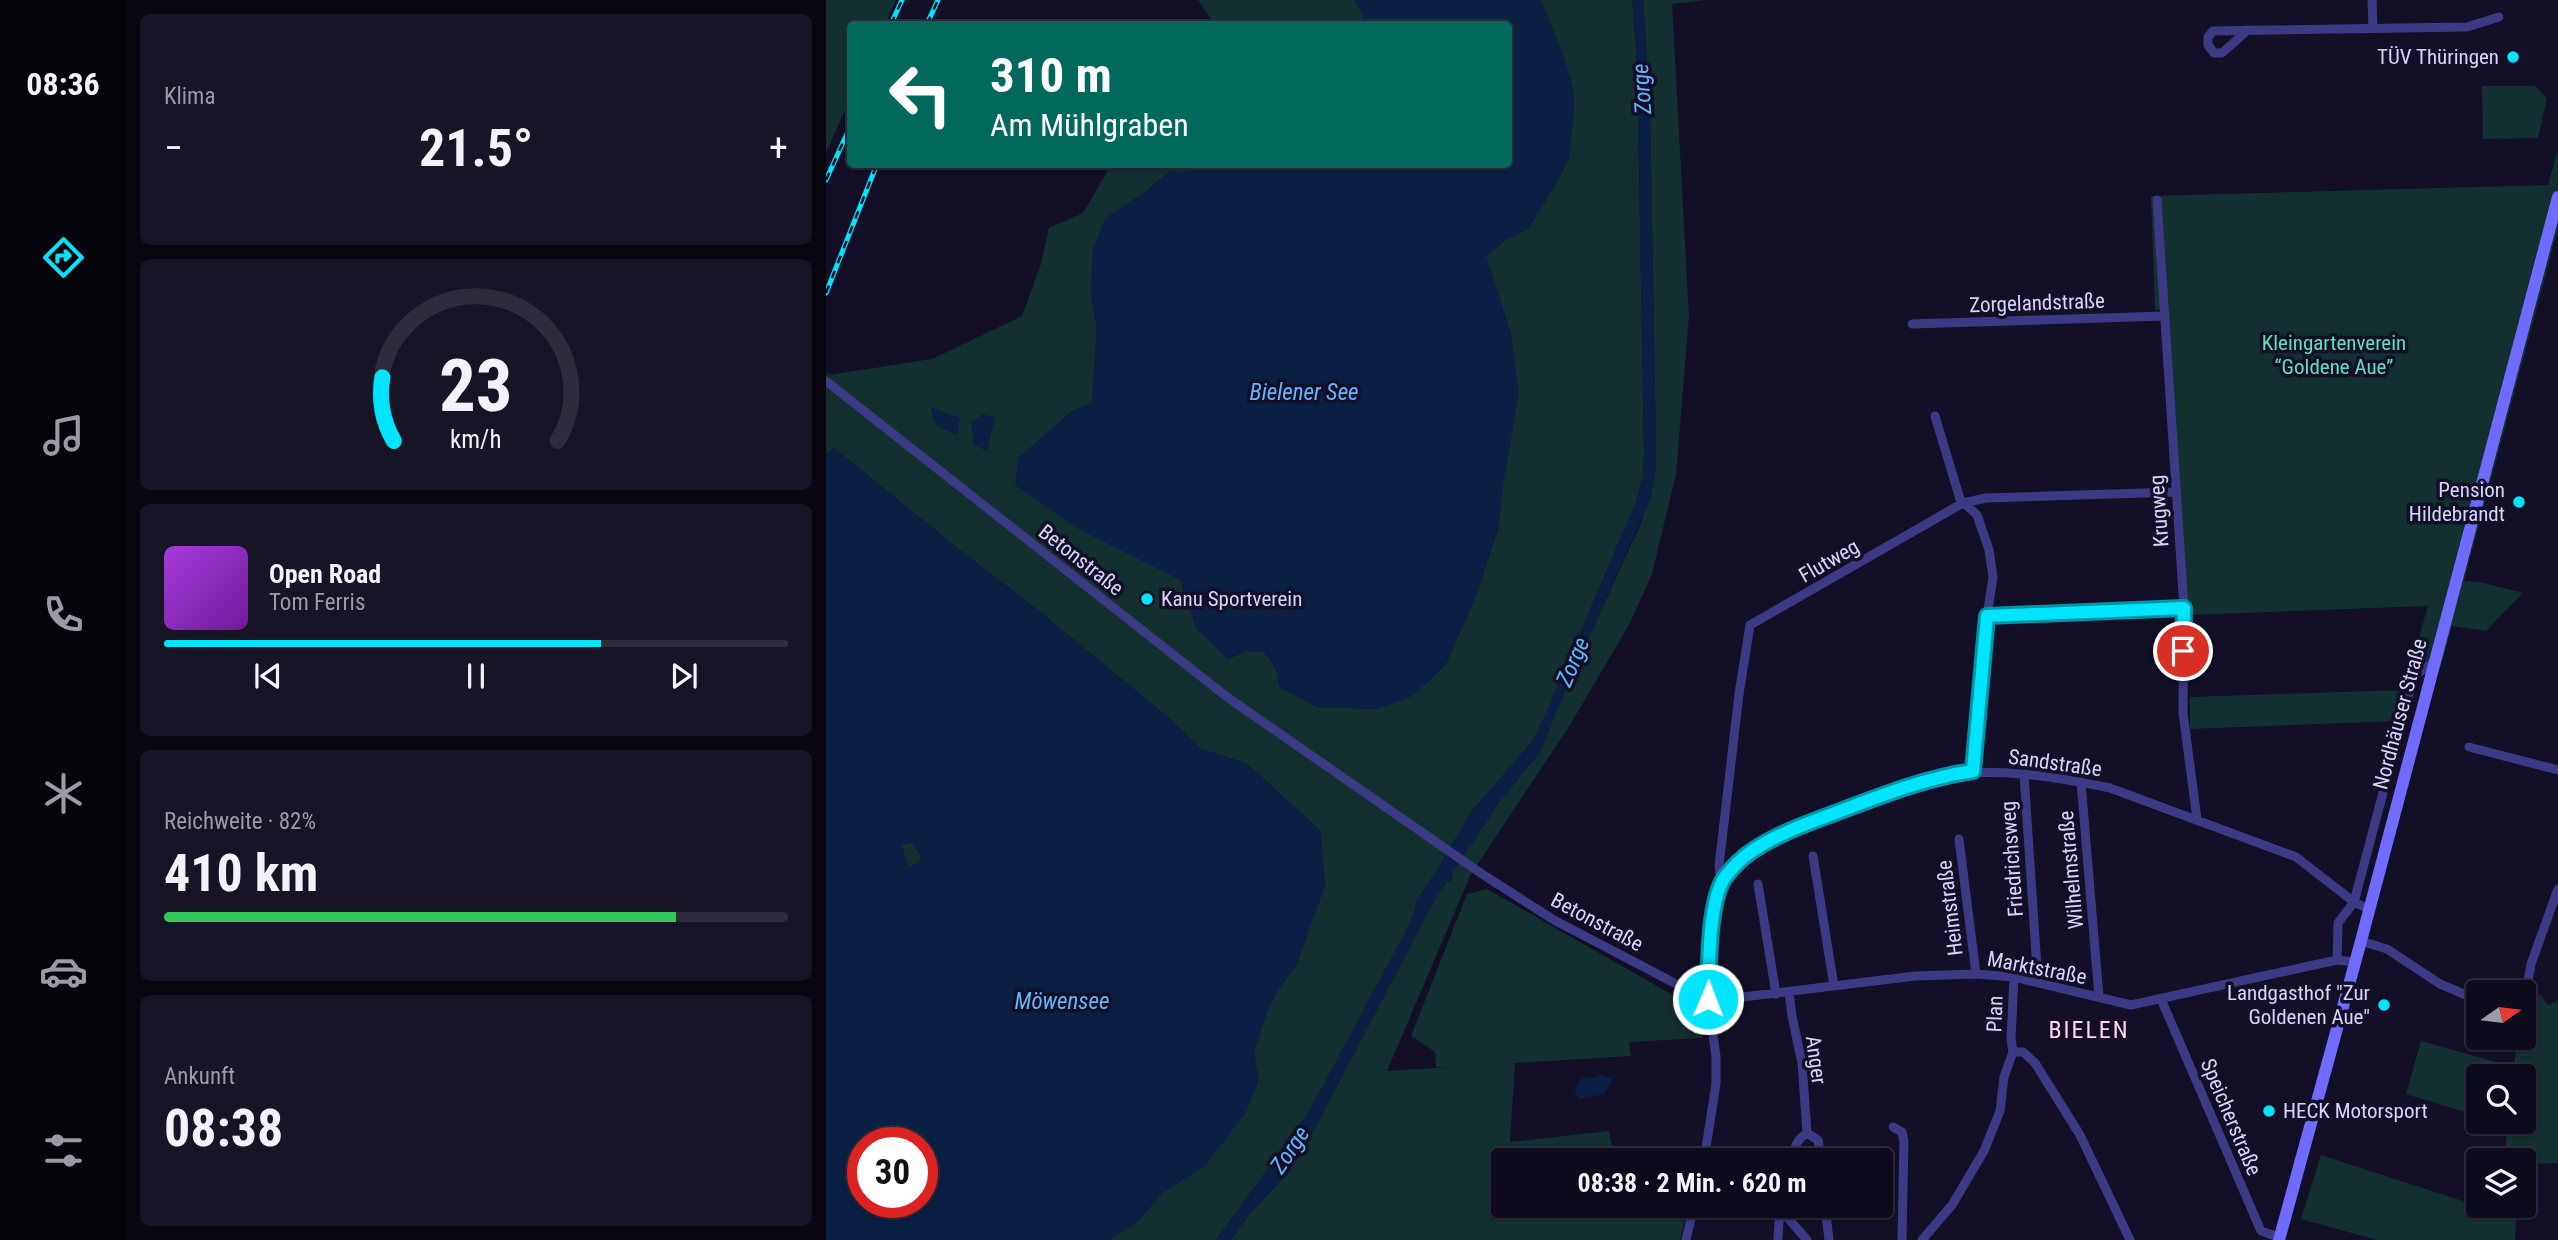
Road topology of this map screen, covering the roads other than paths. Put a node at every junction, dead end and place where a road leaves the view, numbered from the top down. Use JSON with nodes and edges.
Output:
{"nodes":[{"id":1,"x":2372,"y":0,"type":"edge"},
{"id":2,"x":2499,"y":17,"type":"dead end"},
{"id":3,"x":2372,"y":28,"type":"junction"},
{"id":4,"x":2248,"y":30,"type":"dead end"},
{"id":5,"x":2558,"y":197,"type":"edge"},
{"id":6,"x":2157,"y":200,"type":"dead end"},
{"id":7,"x":2164,"y":316,"type":"junction"},
{"id":8,"x":1912,"y":324,"type":"dead end"},
{"id":9,"x":826,"y":381,"type":"edge"},
{"id":10,"x":1935,"y":416,"type":"dead end"},
{"id":11,"x":2175,"y":492,"type":"junction"},
{"id":12,"x":1963,"y":503,"type":"junction"},
{"id":13,"x":2184,"y":608,"type":"junction"},
{"id":14,"x":1987,"y":616,"type":"junction"},
{"id":15,"x":2434,"y":662,"type":"junction"},
{"id":16,"x":2469,"y":747,"type":"dead end"},
{"id":17,"x":2558,"y":770,"type":"edge"},
{"id":18,"x":1973,"y":771,"type":"junction"},
{"id":19,"x":2024,"y":775,"type":"junction"},
{"id":20,"x":2081,"y":782,"type":"junction"},
{"id":21,"x":2197,"y":819,"type":"junction"},
{"id":22,"x":1959,"y":839,"type":"dead end"},
{"id":23,"x":1814,"y":856,"type":"dead end"},
{"id":24,"x":1724,"y":878,"type":"junction"},
{"id":25,"x":1758,"y":884,"type":"dead end"},
{"id":26,"x":2558,"y":889,"type":"edge"},
{"id":27,"x":2354,"y":902,"type":"junction"},
{"id":28,"x":2369,"y":909,"type":"junction"},
{"id":29,"x":2361,"y":940,"type":"junction"},
{"id":30,"x":2337,"y":960,"type":"junction"},
{"id":31,"x":2355,"y":962,"type":"junction"},
{"id":32,"x":1976,"y":974,"type":"junction"},
{"id":33,"x":2014,"y":977,"type":"junction"},
{"id":34,"x":2528,"y":980,"type":"edge"},
{"id":35,"x":2038,"y":983,"type":"junction"},
{"id":36,"x":1834,"y":986,"type":"junction"},
{"id":37,"x":1789,"y":992,"type":"junction"},
{"id":38,"x":1776,"y":994,"type":"junction"},
{"id":39,"x":2466,"y":995,"type":"edge"},
{"id":40,"x":2099,"y":998,"type":"junction"},
{"id":41,"x":1708,"y":999,"type":"junction"},
{"id":42,"x":2161,"y":999,"type":"junction"},
{"id":43,"x":2013,"y":1052,"type":"junction"},
{"id":44,"x":1893,"y":1127,"type":"dead end"},
{"id":45,"x":1807,"y":1132,"type":"junction"},
{"id":46,"x":1706,"y":1148,"type":"edge"},
{"id":47,"x":1794,"y":1148,"type":"edge"},
{"id":48,"x":1819,"y":1148,"type":"edge"},
{"id":49,"x":1691,"y":1218,"type":"edge"},
{"id":50,"x":1779,"y":1218,"type":"edge"},
{"id":51,"x":1788,"y":1218,"type":"edge"},
{"id":52,"x":1826,"y":1218,"type":"edge"},
{"id":53,"x":2279,"y":1238,"type":"edge"},
{"id":54,"x":1686,"y":1240,"type":"edge"},
{"id":55,"x":1778,"y":1240,"type":"edge"},
{"id":56,"x":1807,"y":1240,"type":"edge"},
{"id":57,"x":1829,"y":1240,"type":"edge"},
{"id":58,"x":1902,"y":1240,"type":"edge"},
{"id":59,"x":1922,"y":1240,"type":"edge"},
{"id":60,"x":2130,"y":1240,"type":"edge"}],
"edges":[{"from":1,"to":3,"type":"street"},
{"from":2,"to":3,"type":"street"},
{"from":3,"to":4,"type":"street"},
{"from":5,"to":15,"type":"main road","name":"Nordhäuser Straße"},
{"from":6,"to":7,"type":"street","name":"Krugweg"},
{"from":7,"to":8,"type":"street","name":"Zorgelandstraße"},
{"from":7,"to":11,"type":"street","name":"Krugweg"},
{"from":9,"to":41,"type":"street","name":"Betonstraße"},
{"from":10,"to":12,"type":"street"},
{"from":11,"to":12,"type":"street","name":"Flutweg"},
{"from":11,"to":13,"type":"street","name":"Krugweg"},
{"from":12,"to":14,"type":"street"},
{"from":12,"to":24,"type":"street","name":"Flutweg"},
{"from":13,"to":14,"type":"street"},
{"from":13,"to":21,"type":"street","name":"Krugweg"},
{"from":14,"to":18,"type":"street"},
{"from":15,"to":27,"type":"street"},
{"from":15,"to":28,"type":"main road","name":"Nordhäuser Straße"},
{"from":16,"to":17,"type":"street"},
{"from":18,"to":19,"type":"street","name":"Sandstraße"},
{"from":18,"to":24,"type":"street","name":"Sandstraße"},
{"from":19,"to":20,"type":"street","name":"Sandstraße"},
{"from":19,"to":35,"type":"street","name":"Friedrichsweg"},
{"from":20,"to":21,"type":"street","name":"Sandstraße"},
{"from":20,"to":40,"type":"street","name":"Wilhelmstraße"},
{"from":21,"to":27,"type":"street","name":"Sandstraße"},
{"from":22,"to":32,"type":"street","name":"Heimstraße"},
{"from":23,"to":36,"type":"street"},
{"from":24,"to":41,"type":"street"},
{"from":25,"to":38,"type":"street"},
{"from":26,"to":34,"type":"street"},
{"from":27,"to":28,"type":"street","name":"Sandstraße"},
{"from":27,"to":30,"type":"street"},
{"from":28,"to":29,"type":"main road","name":"Nordhäuser Straße"},
{"from":29,"to":31,"type":"main road","name":"Nordhäuser Straße"},
{"from":29,"to":39,"type":"street"},
{"from":30,"to":31,"type":"street","name":"Marktstraße"},
{"from":30,"to":42,"type":"street","name":"Marktstraße"},
{"from":31,"to":53,"type":"main road","name":"Nordhäuser Straße"},
{"from":32,"to":33,"type":"street","name":"Marktstraße"},
{"from":32,"to":36,"type":"street","name":"Marktstraße"},
{"from":33,"to":35,"type":"street","name":"Marktstraße"},
{"from":33,"to":43,"type":"street","name":"Plan"},
{"from":35,"to":40,"type":"street","name":"Marktstraße"},
{"from":36,"to":37,"type":"street","name":"Marktstraße"},
{"from":37,"to":38,"type":"street","name":"Marktstraße"},
{"from":37,"to":45,"type":"street","name":"Anger"},
{"from":38,"to":41,"type":"street","name":"Marktstraße"},
{"from":40,"to":42,"type":"street","name":"Marktstraße"},
{"from":41,"to":46,"type":"street"},
{"from":42,"to":53,"type":"street","name":"Speicherstraße"},
{"from":43,"to":59,"type":"street","name":"Plan"},
{"from":43,"to":60,"type":"street"},
{"from":44,"to":58,"type":"street"},
{"from":45,"to":47,"type":"street"},
{"from":45,"to":48,"type":"street","name":"Anger"},
{"from":49,"to":54,"type":"street"},
{"from":50,"to":55,"type":"street"},
{"from":51,"to":56,"type":"street"},
{"from":52,"to":57,"type":"street"}]}
